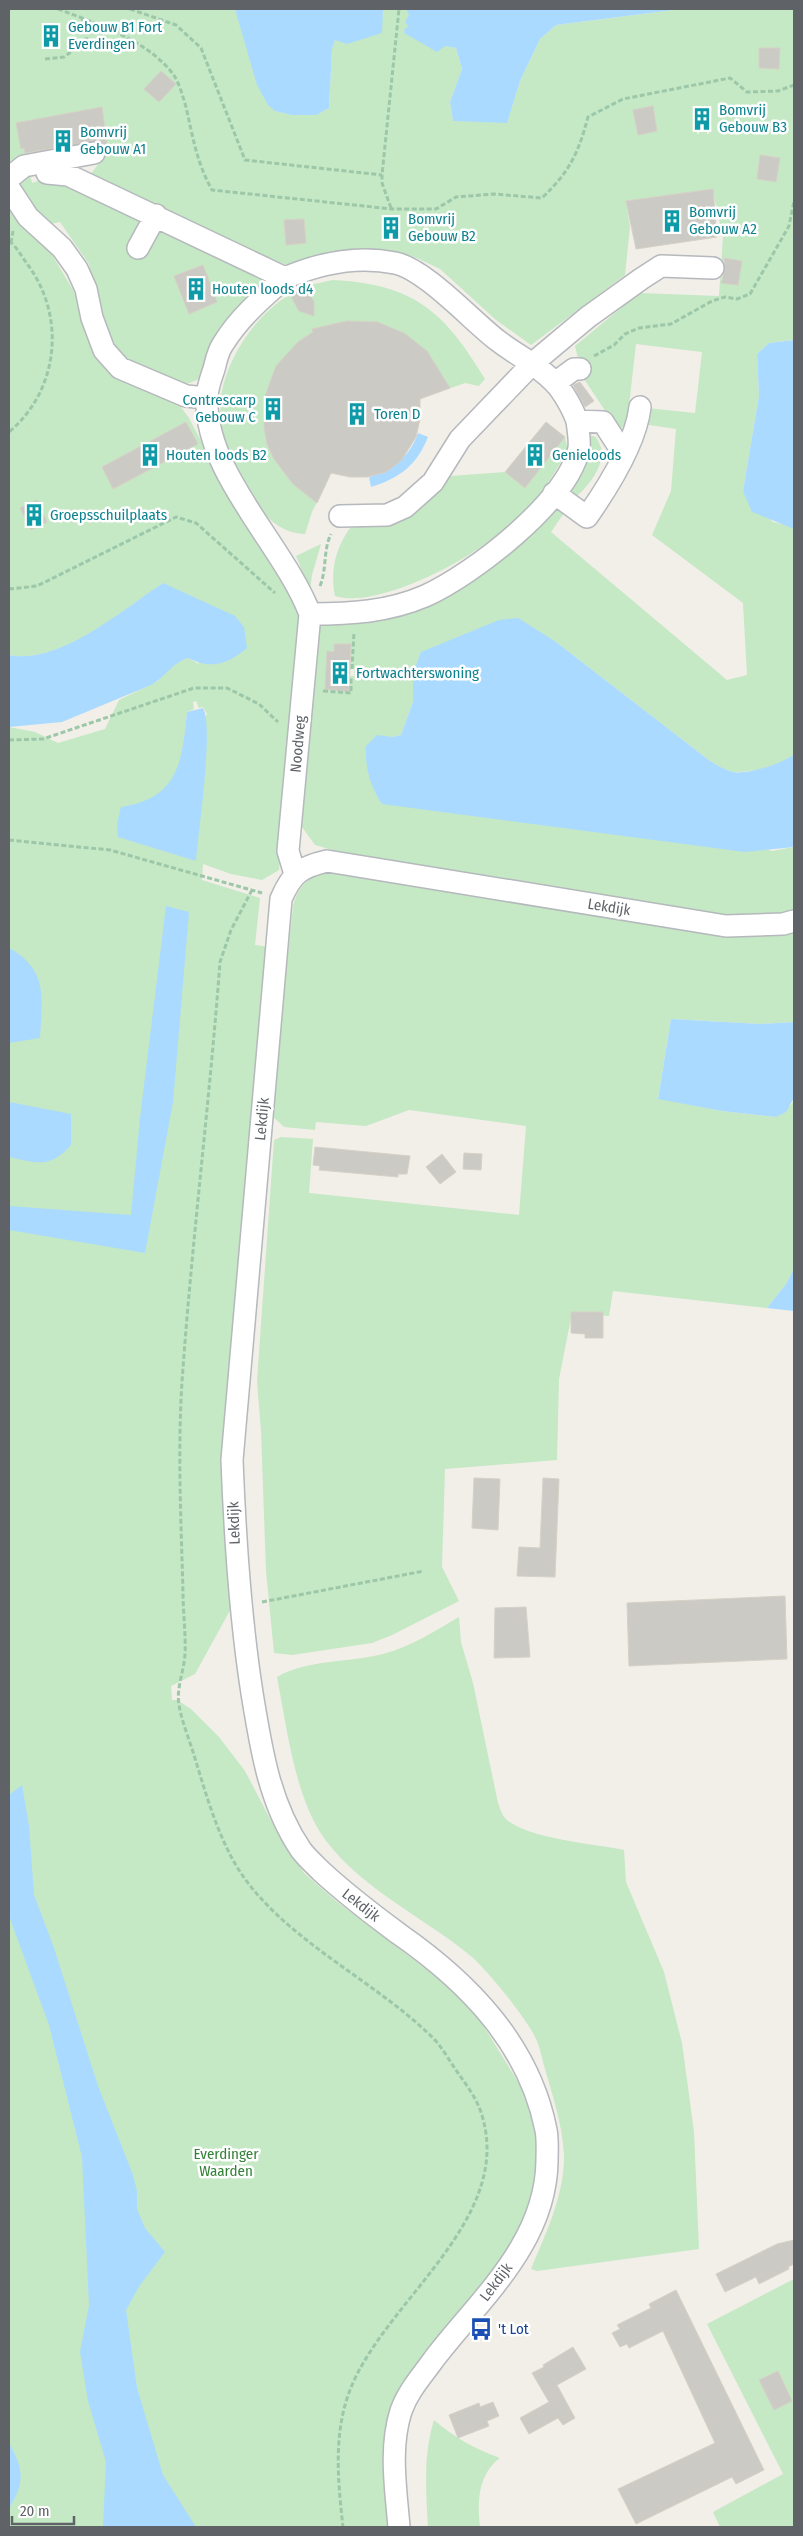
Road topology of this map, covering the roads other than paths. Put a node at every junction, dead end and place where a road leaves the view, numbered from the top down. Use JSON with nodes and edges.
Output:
{"nodes":[{"id":1,"x":94,"y":153,"type":"dead end"},
{"id":2,"x":48,"y":173,"type":"dead end"},
{"id":3,"x":11,"y":181,"type":"edge"},
{"id":4,"x":156,"y":215,"type":"junction"},
{"id":5,"x":138,"y":248,"type":"dead end"},
{"id":6,"x":713,"y":268,"type":"dead end"},
{"id":7,"x":285,"y":278,"type":"junction"},
{"id":8,"x":533,"y":363,"type":"junction"},
{"id":9,"x":580,"y":369,"type":"road end"},
{"id":10,"x":555,"y":383,"type":"junction"},
{"id":11,"x":207,"y":398,"type":"junction"},
{"id":12,"x":640,"y":407,"type":"dead end"},
{"id":13,"x":577,"y":421,"type":"junction"},
{"id":14,"x":623,"y":453,"type":"junction"},
{"id":15,"x":554,"y":493,"type":"junction"},
{"id":16,"x":340,"y":516,"type":"road end"},
{"id":17,"x":310,"y":614,"type":"junction"},
{"id":18,"x":295,"y":874,"type":"junction"},
{"id":19,"x":794,"y":921,"type":"edge"},
{"id":20,"x":400,"y":2527,"type":"edge"}],
"edges":[{"from":1,"to":3,"type":"street"},
{"from":2,"to":4,"type":"street"},
{"from":3,"to":11,"type":"street"},
{"from":4,"to":5,"type":"street"},
{"from":4,"to":7,"type":"street"},
{"from":6,"to":8,"type":"street"},
{"from":7,"to":8,"type":"street"},
{"from":7,"to":11,"type":"street"},
{"from":8,"to":10,"type":"street"},
{"from":8,"to":16,"type":"street"},
{"from":9,"to":10,"type":"street"},
{"from":10,"to":13,"type":"street"},
{"from":11,"to":17,"type":"street"},
{"from":12,"to":14,"type":"street"},
{"from":13,"to":14,"type":"street"},
{"from":13,"to":15,"type":"street"},
{"from":14,"to":15,"type":"street"},
{"from":15,"to":17,"type":"street"},
{"from":17,"to":18,"type":"street","name":"Noodweg"},
{"from":18,"to":19,"type":"street","name":"Lekdijk"},
{"from":18,"to":20,"type":"street","name":"Lekdijk"}]}
